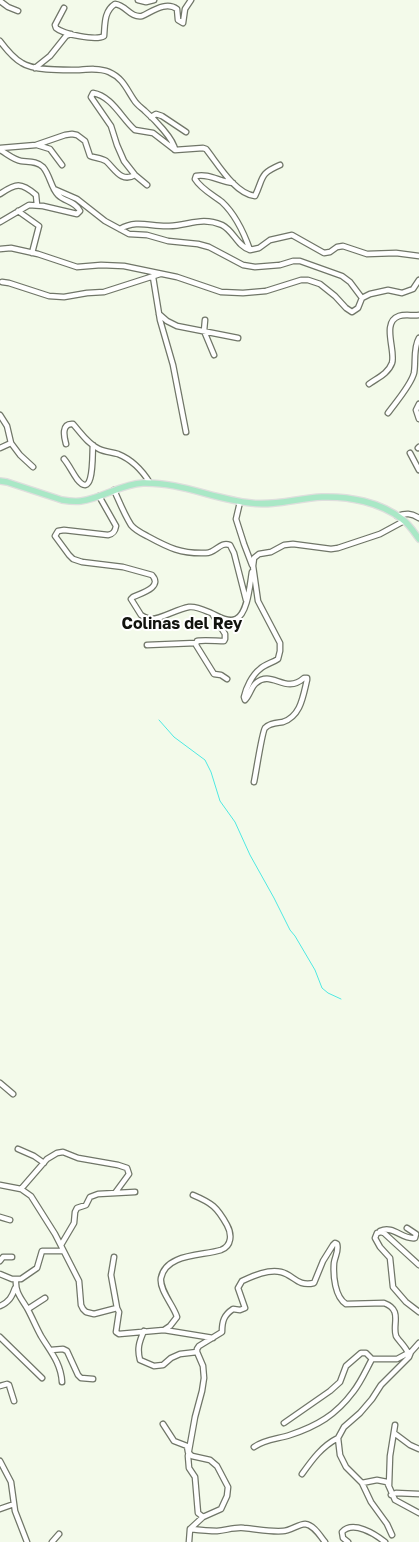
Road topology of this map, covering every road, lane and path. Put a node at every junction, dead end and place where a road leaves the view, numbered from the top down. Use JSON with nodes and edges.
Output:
{"nodes":[{"id":1,"x":138,"y":0,"type":"edge"},
{"id":2,"x":153,"y":0,"type":"edge"},
{"id":3,"x":191,"y":0,"type":"edge"},
{"id":4,"x":0,"y":1,"type":"edge"},
{"id":5,"x":64,"y":8,"type":"dead end"},
{"id":6,"x":18,"y":11,"type":"dead end"},
{"id":7,"x":71,"y":34,"type":"junction"},
{"id":8,"x":0,"y":41,"type":"edge"},
{"id":9,"x":35,"y":68,"type":"junction"},
{"id":10,"x":151,"y":117,"type":"junction"},
{"id":11,"x":186,"y":132,"type":"dead end"},
{"id":12,"x":36,"y":145,"type":"junction"},
{"id":13,"x":0,"y":149,"type":"edge"},
{"id":14,"x":175,"y":150,"type":"junction"},
{"id":15,"x":62,"y":165,"type":"dead end"},
{"id":16,"x":280,"y":165,"type":"dead end"},
{"id":17,"x":135,"y":175,"type":"junction"},
{"id":18,"x":233,"y":183,"type":"junction"},
{"id":19,"x":147,"y":186,"type":"dead end"},
{"id":20,"x":54,"y":189,"type":"junction"},
{"id":21,"x":0,"y":194,"type":"edge"},
{"id":22,"x":37,"y":205,"type":"junction"},
{"id":23,"x":18,"y":211,"type":"junction"},
{"id":24,"x":0,"y":222,"type":"edge"},
{"id":25,"x":120,"y":229,"type":"junction"},
{"id":26,"x":0,"y":249,"type":"edge"},
{"id":27,"x":250,"y":250,"type":"junction"},
{"id":28,"x":32,"y":252,"type":"junction"},
{"id":29,"x":419,"y":256,"type":"edge"},
{"id":30,"x":153,"y":275,"type":"junction"},
{"id":31,"x":2,"y":282,"type":"dead end"},
{"id":32,"x":418,"y":282,"type":"edge"},
{"id":33,"x":362,"y":298,"type":"junction"},
{"id":34,"x":158,"y":313,"type":"junction"},
{"id":35,"x":419,"y":314,"type":"edge"},
{"id":36,"x":205,"y":320,"type":"dead end"},
{"id":37,"x":204,"y":331,"type":"junction"},
{"id":38,"x":238,"y":338,"type":"dead end"},
{"id":39,"x":418,"y":339,"type":"edge"},
{"id":40,"x":419,"y":346,"type":"edge"},
{"id":41,"x":214,"y":355,"type":"dead end"},
{"id":42,"x":369,"y":384,"type":"dead end"},
{"id":43,"x":419,"y":404,"type":"edge"},
{"id":44,"x":388,"y":412,"type":"dead end"},
{"id":45,"x":0,"y":416,"type":"edge"},
{"id":46,"x":419,"y":419,"type":"edge"},
{"id":47,"x":186,"y":432,"type":"dead end"},
{"id":48,"x":10,"y":443,"type":"junction"},
{"id":49,"x":66,"y":444,"type":"dead end"},
{"id":50,"x":93,"y":445,"type":"junction"},
{"id":51,"x":0,"y":448,"type":"edge"},
{"id":52,"x":410,"y":452,"type":"dead end"},
{"id":53,"x":64,"y":459,"type":"dead end"},
{"id":54,"x":33,"y":467,"type":"dead end"},
{"id":55,"x":419,"y":470,"type":"edge"},
{"id":56,"x":0,"y":482,"type":"edge"},
{"id":57,"x":150,"y":483,"type":"junction"},
{"id":58,"x":114,"y":490,"type":"junction"},
{"id":59,"x":99,"y":496,"type":"junction"},
{"id":60,"x":240,"y":502,"type":"junction"},
{"id":61,"x":397,"y":516,"type":"junction"},
{"id":62,"x":419,"y":518,"type":"edge"},
{"id":63,"x":404,"y":521,"type":"junction"},
{"id":64,"x":419,"y":539,"type":"edge"},
{"id":65,"x":253,"y":566,"type":"junction"},
{"id":66,"x":247,"y":603,"type":"junction"},
{"id":67,"x":212,"y":614,"type":"junction"},
{"id":68,"x":196,"y":643,"type":"junction"},
{"id":69,"x":147,"y":645,"type":"dead end"},
{"id":70,"x":226,"y":679,"type":"dead end"},
{"id":71,"x":254,"y":782,"type":"dead end"},
{"id":72,"x":0,"y":1083,"type":"edge"},
{"id":73,"x":12,"y":1094,"type":"dead end"},
{"id":74,"x":18,"y":1149,"type":"dead end"},
{"id":75,"x":44,"y":1163,"type":"junction"},
{"id":76,"x":0,"y":1185,"type":"edge"},
{"id":77,"x":21,"y":1189,"type":"junction"},
{"id":78,"x":135,"y":1192,"type":"dead end"},
{"id":79,"x":115,"y":1193,"type":"junction"},
{"id":80,"x":193,"y":1195,"type":"dead end"},
{"id":81,"x":0,"y":1217,"type":"edge"},
{"id":82,"x":10,"y":1220,"type":"dead end"},
{"id":83,"x":407,"y":1228,"type":"dead end"},
{"id":84,"x":377,"y":1234,"type":"junction"},
{"id":85,"x":61,"y":1245,"type":"junction"},
{"id":86,"x":63,"y":1251,"type":"junction"},
{"id":87,"x":12,"y":1257,"type":"dead end"},
{"id":88,"x":114,"y":1257,"type":"dead end"},
{"id":89,"x":0,"y":1261,"type":"edge"},
{"id":90,"x":419,"y":1265,"type":"edge"},
{"id":91,"x":0,"y":1274,"type":"edge"},
{"id":92,"x":16,"y":1280,"type":"junction"},
{"id":93,"x":16,"y":1287,"type":"junction"},
{"id":94,"x":46,"y":1298,"type":"dead end"},
{"id":95,"x":0,"y":1306,"type":"edge"},
{"id":96,"x":117,"y":1308,"type":"junction"},
{"id":97,"x":28,"y":1309,"type":"junction"},
{"id":98,"x":419,"y":1312,"type":"edge"},
{"id":99,"x":164,"y":1330,"type":"junction"},
{"id":100,"x":144,"y":1331,"type":"junction"},
{"id":101,"x":0,"y":1337,"type":"edge"},
{"id":102,"x":214,"y":1338,"type":"junction"},
{"id":103,"x":419,"y":1343,"type":"edge"},
{"id":104,"x":51,"y":1350,"type":"junction"},
{"id":105,"x":197,"y":1352,"type":"junction"},
{"id":106,"x":410,"y":1352,"type":"junction"},
{"id":107,"x":372,"y":1359,"type":"junction"},
{"id":108,"x":42,"y":1378,"type":"dead end"},
{"id":109,"x":93,"y":1379,"type":"dead end"},
{"id":110,"x":62,"y":1382,"type":"dead end"},
{"id":111,"x":0,"y":1386,"type":"edge"},
{"id":112,"x":14,"y":1401,"type":"dead end"},
{"id":113,"x":284,"y":1423,"type":"dead end"},
{"id":114,"x":163,"y":1424,"type":"dead end"},
{"id":115,"x":395,"y":1425,"type":"dead end"},
{"id":116,"x":394,"y":1433,"type":"junction"},
{"id":117,"x":338,"y":1438,"type":"junction"},
{"id":118,"x":254,"y":1447,"type":"dead end"},
{"id":119,"x":419,"y":1449,"type":"edge"},
{"id":120,"x":188,"y":1452,"type":"junction"},
{"id":121,"x":0,"y":1461,"type":"edge"},
{"id":122,"x":2,"y":1472,"type":"edge"},
{"id":123,"x":302,"y":1474,"type":"dead end"},
{"id":124,"x":362,"y":1483,"type":"junction"},
{"id":125,"x":389,"y":1488,"type":"junction"},
{"id":126,"x":419,"y":1494,"type":"edge"},
{"id":127,"x":391,"y":1495,"type":"junction"},
{"id":128,"x":14,"y":1504,"type":"junction"},
{"id":129,"x":0,"y":1508,"type":"edge"},
{"id":130,"x":419,"y":1513,"type":"edge"},
{"id":131,"x":203,"y":1517,"type":"junction"},
{"id":132,"x":190,"y":1529,"type":"junction"},
{"id":133,"x":59,"y":1534,"type":"dead end"},
{"id":134,"x":392,"y":1535,"type":"dead end"},
{"id":135,"x":27,"y":1542,"type":"edge"},
{"id":136,"x":52,"y":1542,"type":"edge"},
{"id":137,"x":189,"y":1542,"type":"edge"},
{"id":138,"x":325,"y":1542,"type":"edge"},
{"id":139,"x":348,"y":1542,"type":"edge"},
{"id":140,"x":385,"y":1542,"type":"edge"}],
"edges":[{"from":1,"to":2,"type":"street"},
{"from":3,"to":7,"type":"street"},
{"from":4,"to":6,"type":"street"},
{"from":5,"to":7,"type":"street"},
{"from":7,"to":9,"type":"street"},
{"from":8,"to":9,"type":"street"},
{"from":9,"to":10,"type":"street"},
{"from":10,"to":11,"type":"street"},
{"from":10,"to":14,"type":"street"},
{"from":12,"to":13,"type":"street"},
{"from":12,"to":15,"type":"street"},
{"from":12,"to":17,"type":"street"},
{"from":13,"to":20,"type":"street"},
{"from":14,"to":17,"type":"street"},
{"from":14,"to":18,"type":"street"},
{"from":16,"to":18,"type":"street"},
{"from":17,"to":19,"type":"street"},
{"from":18,"to":27,"type":"street"},
{"from":20,"to":22,"type":"street"},
{"from":20,"to":25,"type":"street"},
{"from":21,"to":22,"type":"street"},
{"from":22,"to":23,"type":"street"},
{"from":23,"to":24,"type":"street"},
{"from":23,"to":28,"type":"street"},
{"from":25,"to":27,"type":"street"},
{"from":25,"to":33,"type":"street"},
{"from":26,"to":28,"type":"street"},
{"from":27,"to":29,"type":"street"},
{"from":28,"to":30,"type":"street"},
{"from":30,"to":31,"type":"street"},
{"from":30,"to":33,"type":"street"},
{"from":30,"to":34,"type":"street"},
{"from":32,"to":33,"type":"street"},
{"from":34,"to":37,"type":"street"},
{"from":34,"to":47,"type":"street"},
{"from":35,"to":42,"type":"street"},
{"from":36,"to":37,"type":"street"},
{"from":37,"to":38,"type":"street"},
{"from":37,"to":41,"type":"street"},
{"from":39,"to":40,"type":"street"},
{"from":39,"to":44,"type":"street"},
{"from":43,"to":46,"type":"street"},
{"from":45,"to":48,"type":"street"},
{"from":48,"to":51,"type":"street"},
{"from":48,"to":54,"type":"street"},
{"from":49,"to":50,"type":"street"},
{"from":50,"to":53,"type":"street"},
{"from":50,"to":57,"type":"street"},
{"from":52,"to":55,"type":"street"},
{"from":56,"to":59,"type":"main road"},
{"from":57,"to":58,"type":"main road"},
{"from":57,"to":60,"type":"main road"},
{"from":58,"to":59,"type":"main road"},
{"from":58,"to":66,"type":"street"},
{"from":59,"to":67,"type":"street"},
{"from":60,"to":61,"type":"main road"},
{"from":60,"to":65,"type":"street"},
{"from":61,"to":62,"type":"street"},
{"from":61,"to":63,"type":"main road"},
{"from":63,"to":64,"type":"main road"},
{"from":63,"to":65,"type":"street"},
{"from":65,"to":66,"type":"street"},
{"from":65,"to":71,"type":"street"},
{"from":66,"to":67,"type":"street"},
{"from":67,"to":68,"type":"street"},
{"from":68,"to":69,"type":"street"},
{"from":68,"to":70,"type":"street"},
{"from":72,"to":73,"type":"street"},
{"from":74,"to":75,"type":"street"},
{"from":75,"to":77,"type":"street"},
{"from":75,"to":79,"type":"street"},
{"from":76,"to":77,"type":"street"},
{"from":77,"to":85,"type":"street"},
{"from":78,"to":79,"type":"street"},
{"from":79,"to":85,"type":"street"},
{"from":80,"to":99,"type":"street"},
{"from":81,"to":82,"type":"street"},
{"from":83,"to":84,"type":"street"},
{"from":84,"to":90,"type":"street"},
{"from":84,"to":98,"type":"street"},
{"from":85,"to":86,"type":"street"},
{"from":86,"to":92,"type":"street"},
{"from":86,"to":96,"type":"street"},
{"from":87,"to":89,"type":"street"},
{"from":88,"to":96,"type":"street"},
{"from":91,"to":92,"type":"street"},
{"from":92,"to":93,"type":"street"},
{"from":93,"to":95,"type":"street"},
{"from":93,"to":97,"type":"street"},
{"from":94,"to":97,"type":"street"},
{"from":96,"to":100,"type":"street"},
{"from":97,"to":104,"type":"street"},
{"from":99,"to":100,"type":"street"},
{"from":99,"to":102,"type":"street"},
{"from":100,"to":105,"type":"street"},
{"from":101,"to":108,"type":"street"},
{"from":102,"to":105,"type":"street"},
{"from":102,"to":106,"type":"street"},
{"from":103,"to":106,"type":"street"},
{"from":104,"to":109,"type":"street"},
{"from":104,"to":110,"type":"street"},
{"from":105,"to":120,"type":"street"},
{"from":106,"to":107,"type":"street"},
{"from":106,"to":117,"type":"street"},
{"from":107,"to":113,"type":"street"},
{"from":107,"to":118,"type":"street"},
{"from":111,"to":112,"type":"street"},
{"from":114,"to":120,"type":"street"},
{"from":115,"to":116,"type":"street"},
{"from":116,"to":119,"type":"street"},
{"from":116,"to":125,"type":"street"},
{"from":117,"to":123,"type":"street"},
{"from":117,"to":124,"type":"street"},
{"from":120,"to":131,"type":"street"},
{"from":120,"to":131,"type":"street"},
{"from":121,"to":122,"type":"street"},
{"from":122,"to":128,"type":"street"},
{"from":124,"to":125,"type":"street"},
{"from":124,"to":134,"type":"street"},
{"from":125,"to":127,"type":"street"},
{"from":126,"to":127,"type":"street"},
{"from":127,"to":130,"type":"street"},
{"from":128,"to":129,"type":"street"},
{"from":128,"to":135,"type":"street"},
{"from":131,"to":132,"type":"street"},
{"from":132,"to":137,"type":"street"},
{"from":132,"to":138,"type":"street"},
{"from":133,"to":136,"type":"street"},
{"from":139,"to":140,"type":"street"}]}
